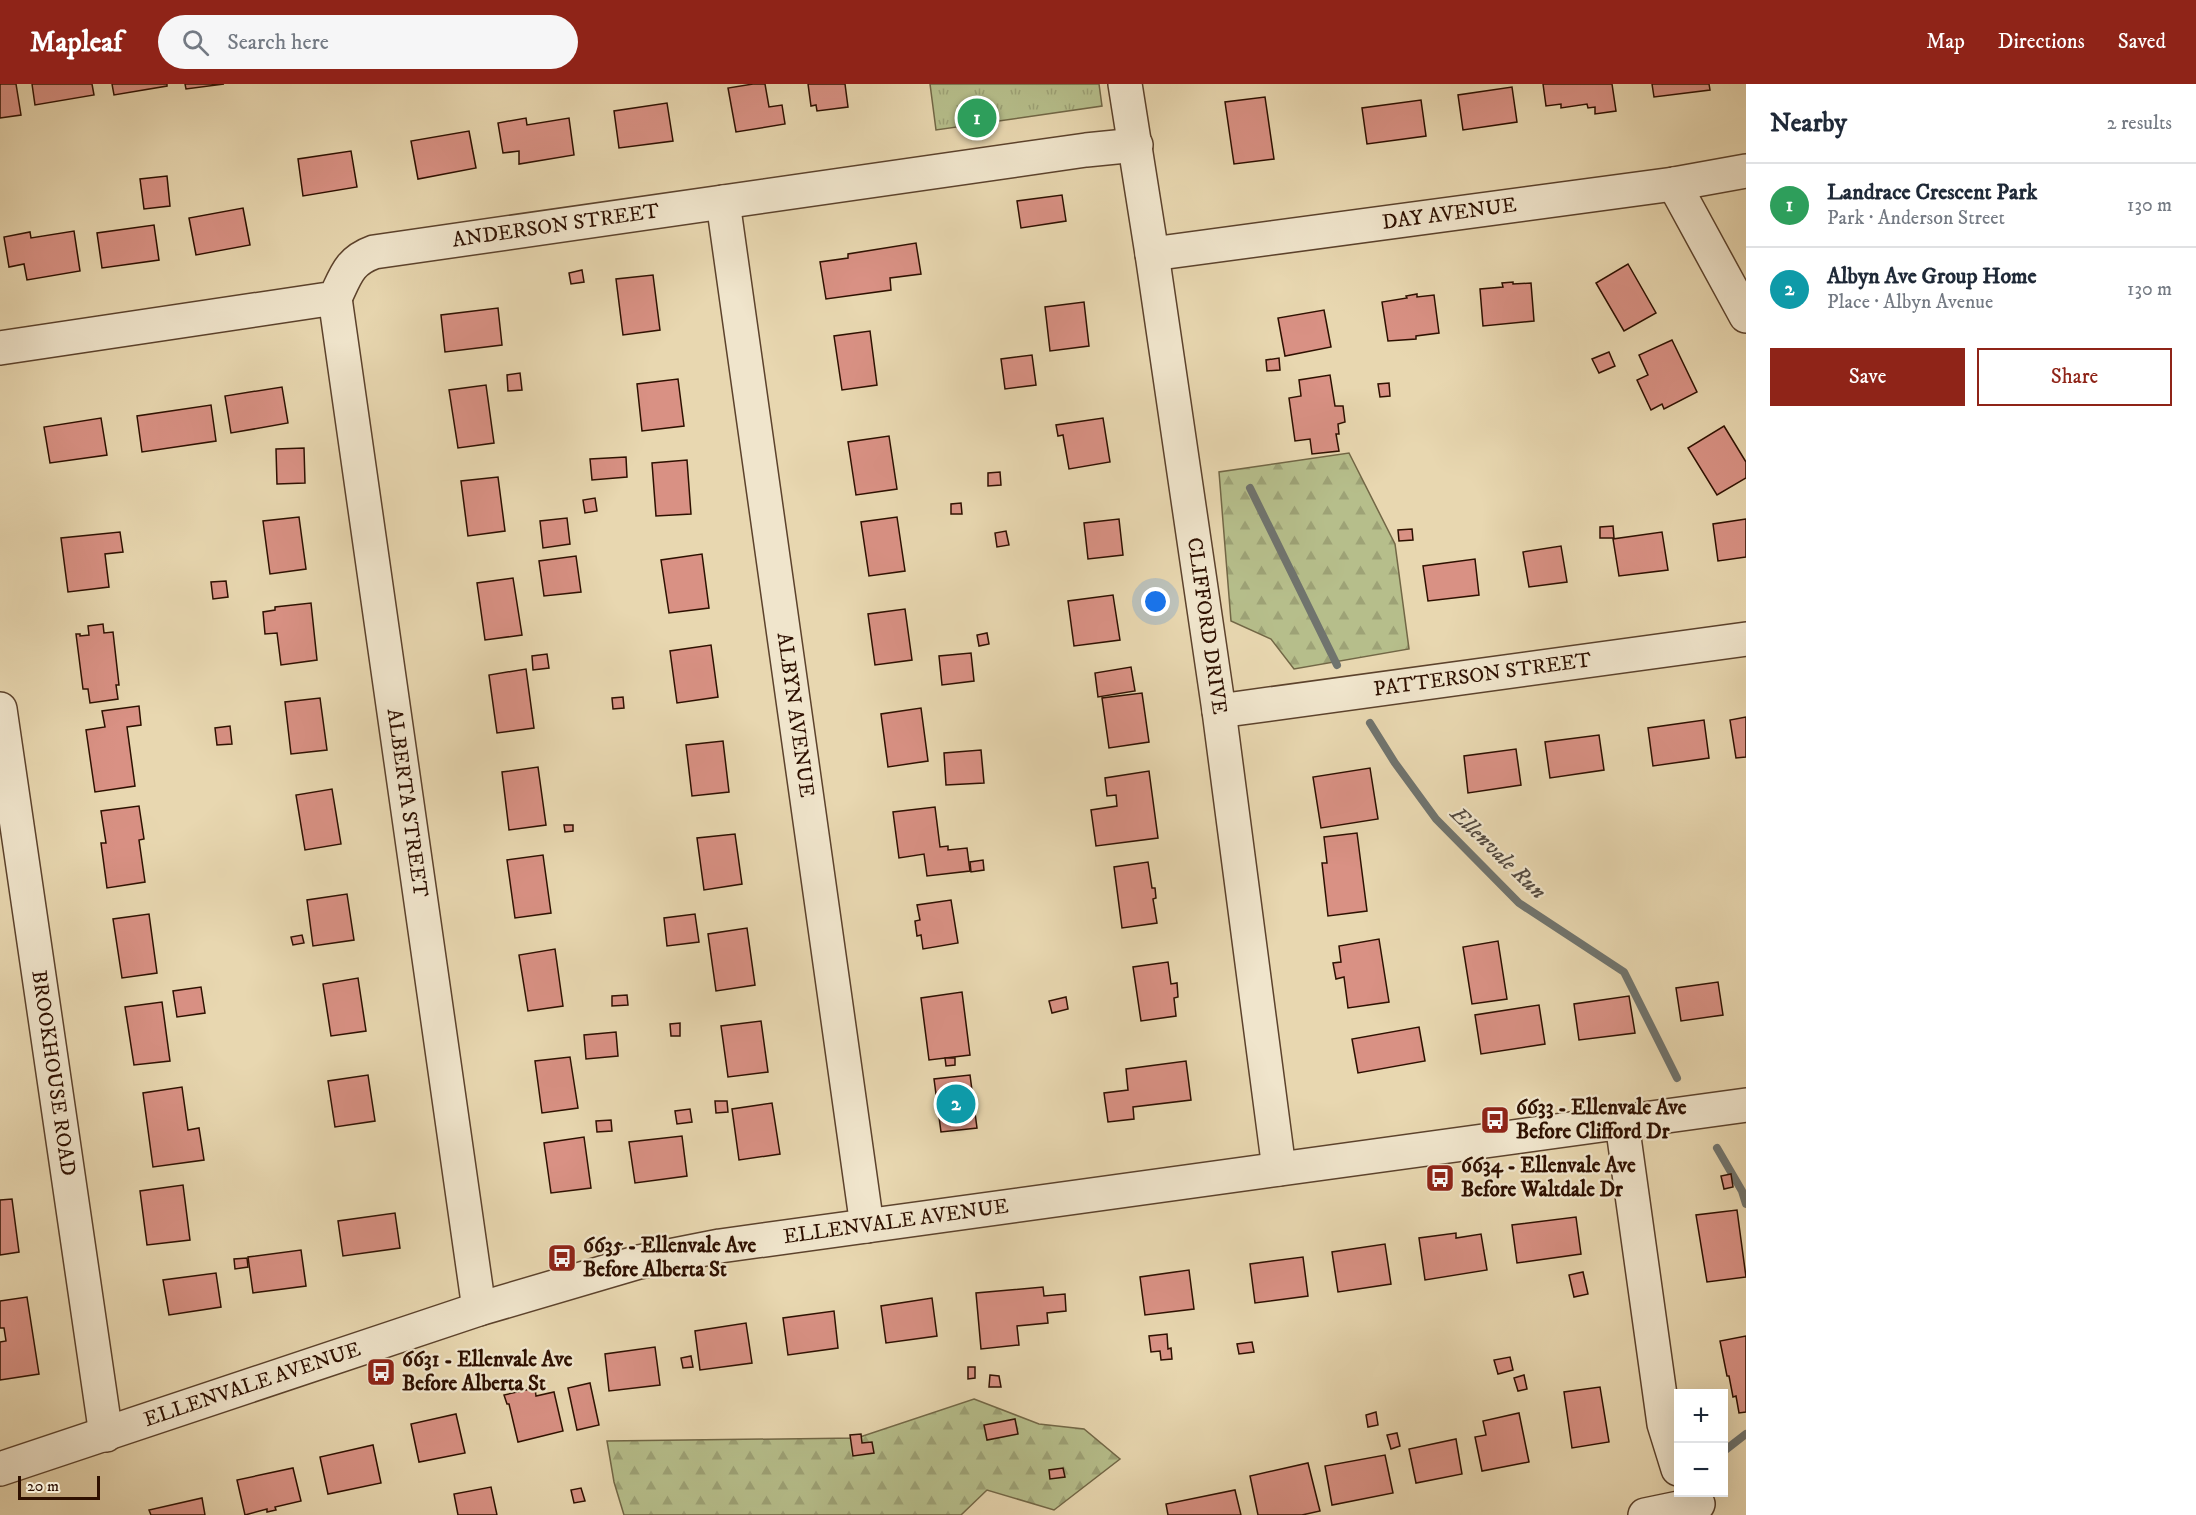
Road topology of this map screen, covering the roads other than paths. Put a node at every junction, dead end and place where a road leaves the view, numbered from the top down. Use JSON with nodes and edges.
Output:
{"nodes":[{"id":1,"x":1125,"y":84,"type":"edge"},
{"id":2,"x":1136,"y":144,"type":"junction"},
{"id":3,"x":1746,"y":171,"type":"edge"},
{"id":4,"x":1674,"y":184,"type":"junction"},
{"id":5,"x":723,"y":202,"type":"junction"},
{"id":6,"x":1152,"y":254,"type":"junction"},
{"id":7,"x":335,"y":298,"type":"junction"},
{"id":8,"x":1746,"y":316,"type":"edge"},
{"id":9,"x":0,"y":348,"type":"edge"},
{"id":10,"x":1746,"y":639,"type":"edge"},
{"id":11,"x":0,"y":709,"type":"edge"},
{"id":12,"x":1219,"y":711,"type":"junction"},
{"id":13,"x":13,"y":894,"type":"edge"},
{"id":14,"x":1746,"y":1105,"type":"edge"},
{"id":15,"x":1622,"y":1123,"type":"junction"},
{"id":16,"x":1279,"y":1169,"type":"junction"},
{"id":17,"x":867,"y":1226,"type":"junction"},
{"id":18,"x":479,"y":1309,"type":"junction"},
{"id":19,"x":106,"y":1435,"type":"junction"},
{"id":20,"x":1674,"y":1456,"type":"edge"},
{"id":21,"x":0,"y":1469,"type":"edge"},
{"id":22,"x":1700,"y":1504,"type":"edge"},
{"id":23,"x":1645,"y":1515,"type":"edge"}],
"edges":[{"from":1,"to":2,"type":"street","name":"CLIFFORD DRIVE"},
{"from":2,"to":5,"type":"street","name":"ANDERSON STREET"},
{"from":2,"to":6,"type":"street","name":"CLIFFORD DRIVE"},
{"from":3,"to":4,"type":"street","name":"DAY AVENUE"},
{"from":4,"to":6,"type":"street","name":"DAY AVENUE"},
{"from":4,"to":8,"type":"street"},
{"from":5,"to":7,"type":"street","name":"ANDERSON STREET"},
{"from":5,"to":17,"type":"street","name":"ALBYN AVENUE"},
{"from":6,"to":12,"type":"street","name":"CLIFFORD DRIVE"},
{"from":7,"to":9,"type":"street"},
{"from":7,"to":18,"type":"street","name":"ALBERTA STREET"},
{"from":10,"to":12,"type":"street","name":"PATTERSON STREET"},
{"from":11,"to":13,"type":"street","name":"BROOKHOUSE ROAD"},
{"from":12,"to":16,"type":"street","name":"CLIFFORD DRIVE"},
{"from":13,"to":19,"type":"street","name":"BROOKHOUSE ROAD"},
{"from":14,"to":15,"type":"street","name":"ELLENVALE AVENUE"},
{"from":15,"to":16,"type":"street","name":"ELLENVALE AVENUE"},
{"from":15,"to":20,"type":"street"},
{"from":16,"to":17,"type":"street","name":"ELLENVALE AVENUE"},
{"from":17,"to":18,"type":"street","name":"ELLENVALE AVENUE"},
{"from":18,"to":19,"type":"street","name":"ELLENVALE AVENUE"},
{"from":19,"to":21,"type":"street","name":"ELLENVALE AVENUE"},
{"from":22,"to":23,"type":"street"}]}
